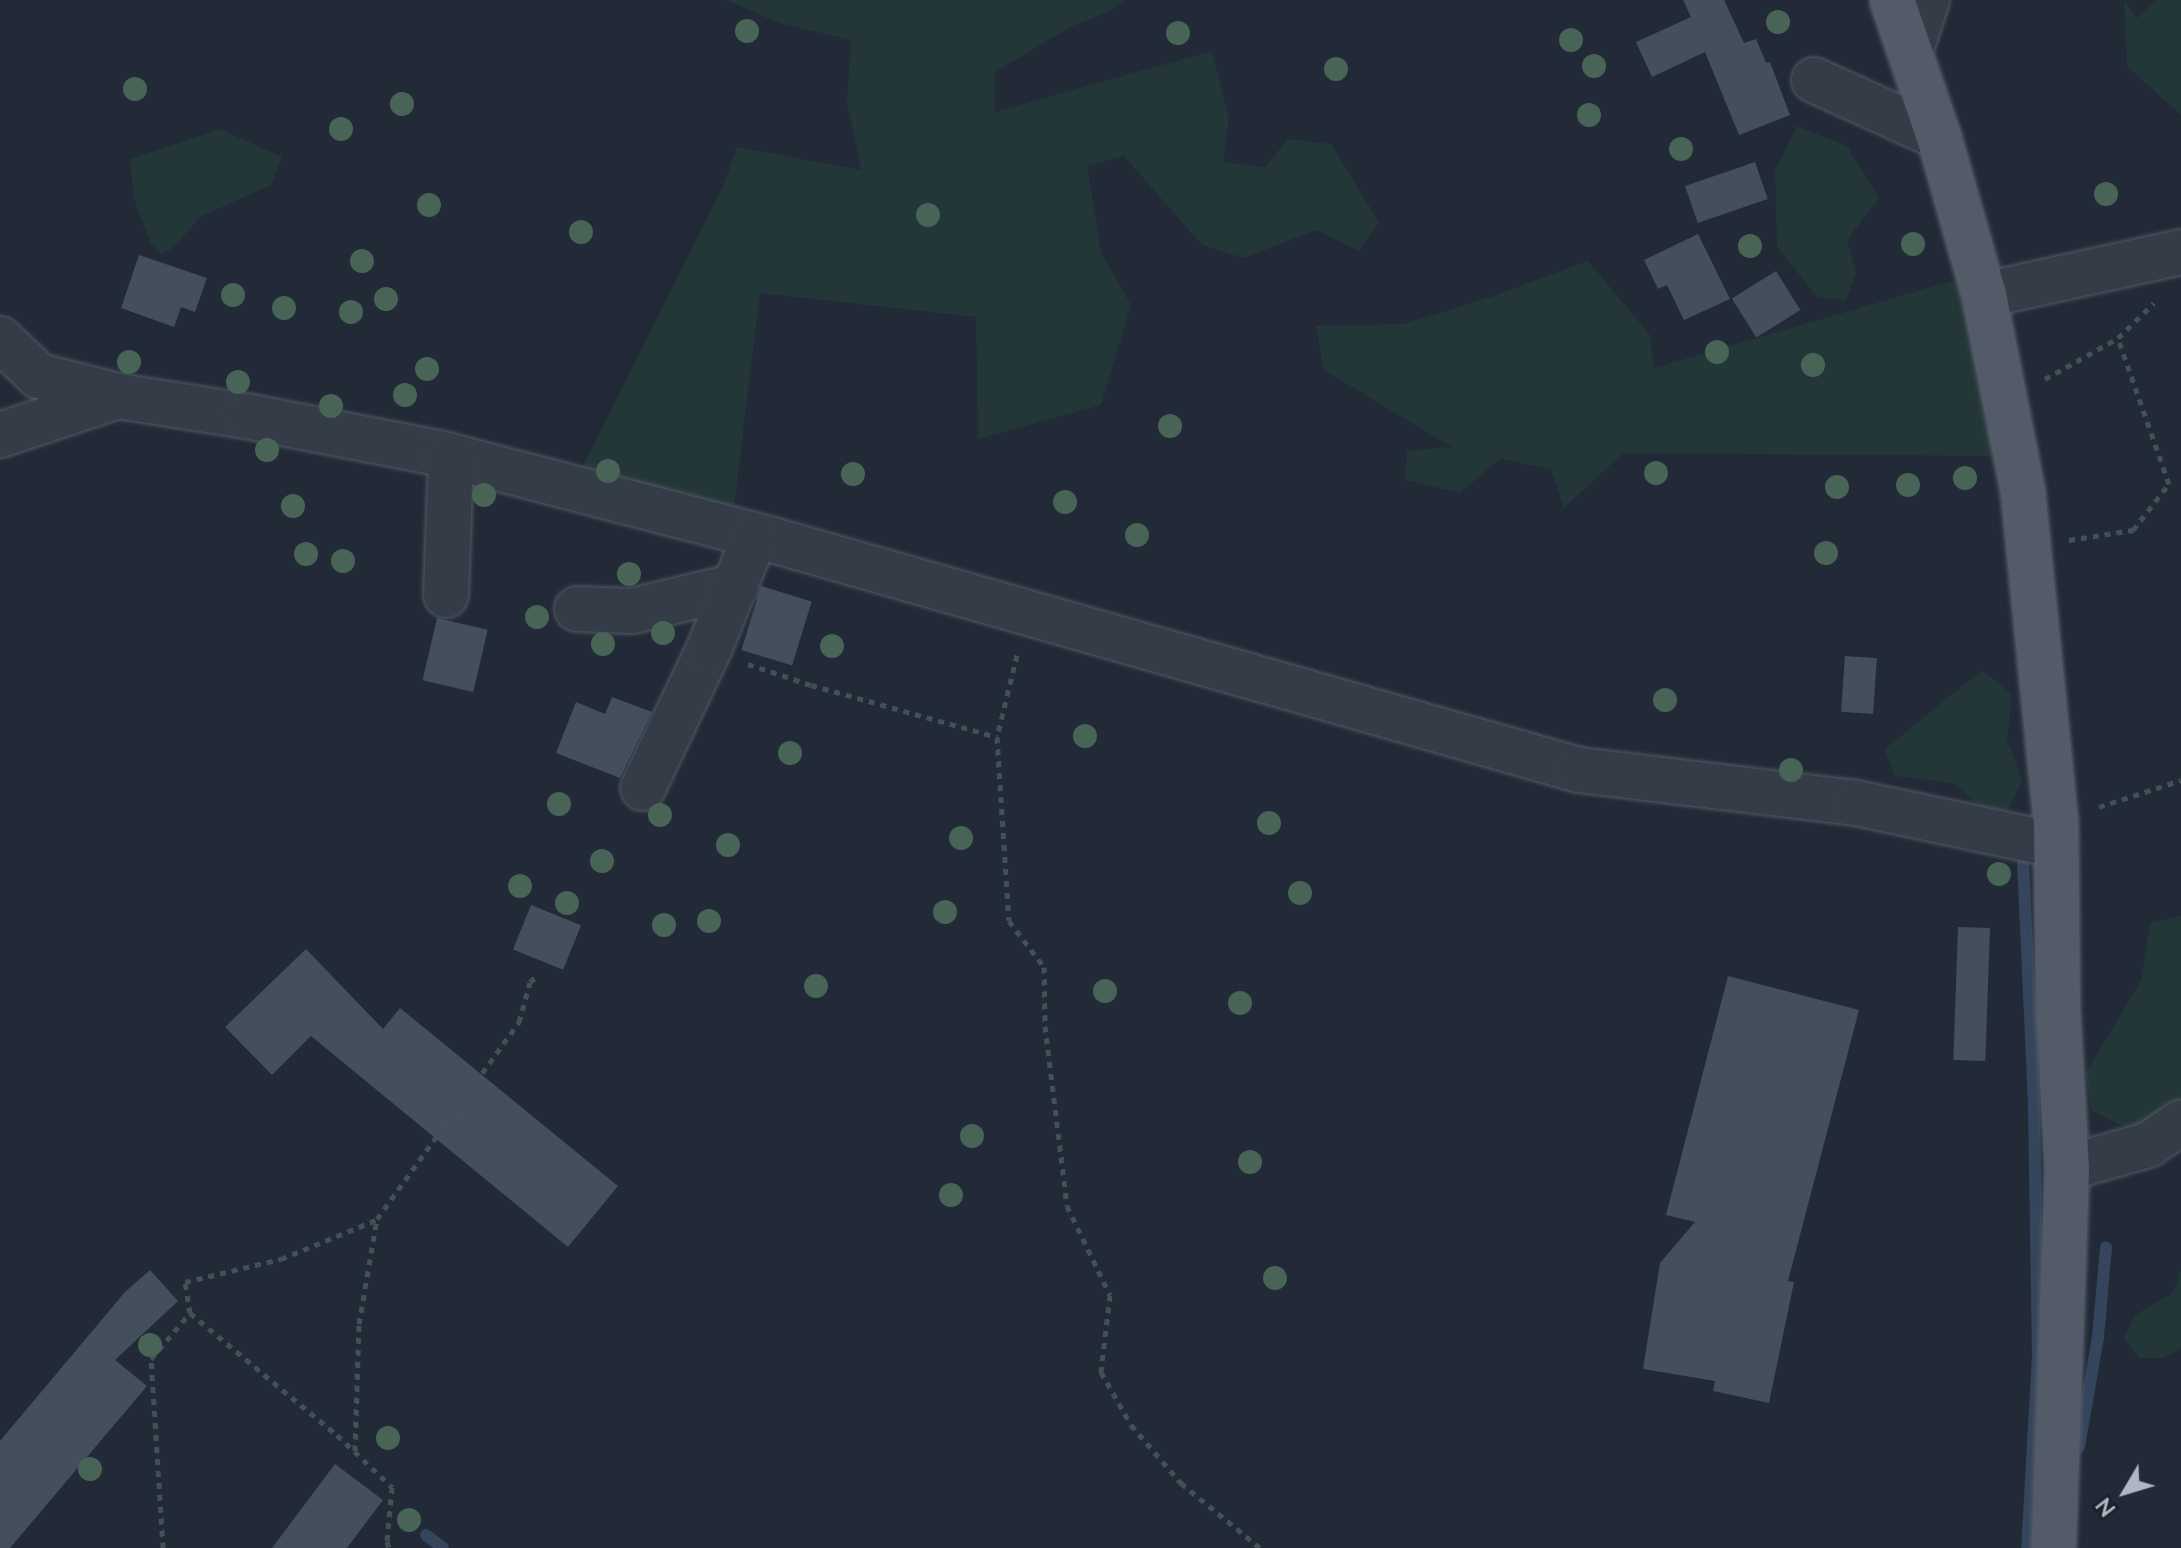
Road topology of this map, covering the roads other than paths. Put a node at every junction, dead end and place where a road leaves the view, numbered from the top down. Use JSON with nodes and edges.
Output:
{"nodes":[{"id":1,"x":1892,"y":0,"type":"edge"},
{"id":2,"x":1927,"y":0,"type":"edge"},
{"id":3,"x":1910,"y":52,"type":"junction"},
{"id":4,"x":1814,"y":80,"type":"dead end"},
{"id":5,"x":1939,"y":137,"type":"junction"},
{"id":6,"x":2181,"y":252,"type":"edge"},
{"id":7,"x":1984,"y":295,"type":"junction"},
{"id":8,"x":0,"y":339,"type":"edge"},
{"id":9,"x":118,"y":396,"type":"junction"},
{"id":10,"x":0,"y":435,"type":"edge"},
{"id":11,"x":451,"y":456,"type":"junction"},
{"id":12,"x":755,"y":536,"type":"junction"},
{"id":13,"x":736,"y":586,"type":"junction"},
{"id":14,"x":446,"y":595,"type":"dead end"},
{"id":15,"x":577,"y":609,"type":"dead end"},
{"id":16,"x":643,"y":788,"type":"dead end"},
{"id":17,"x":2056,"y":833,"type":"junction"},
{"id":18,"x":2181,"y":1123,"type":"edge"},
{"id":19,"x":2067,"y":1168,"type":"junction"},
{"id":20,"x":2054,"y":1548,"type":"edge"}],
"edges":[{"from":1,"to":3,"type":"main road"},
{"from":2,"to":3,"type":"street"},
{"from":3,"to":5,"type":"main road"},
{"from":4,"to":5,"type":"street"},
{"from":5,"to":7,"type":"main road"},
{"from":6,"to":7,"type":"street"},
{"from":7,"to":17,"type":"main road"},
{"from":8,"to":9,"type":"street"},
{"from":9,"to":10,"type":"street"},
{"from":9,"to":11,"type":"street"},
{"from":11,"to":12,"type":"street"},
{"from":11,"to":14,"type":"street"},
{"from":12,"to":13,"type":"street"},
{"from":12,"to":17,"type":"street"},
{"from":13,"to":15,"type":"street"},
{"from":13,"to":16,"type":"street"},
{"from":17,"to":19,"type":"main road"},
{"from":18,"to":19,"type":"street"},
{"from":19,"to":20,"type":"main road"}]}
